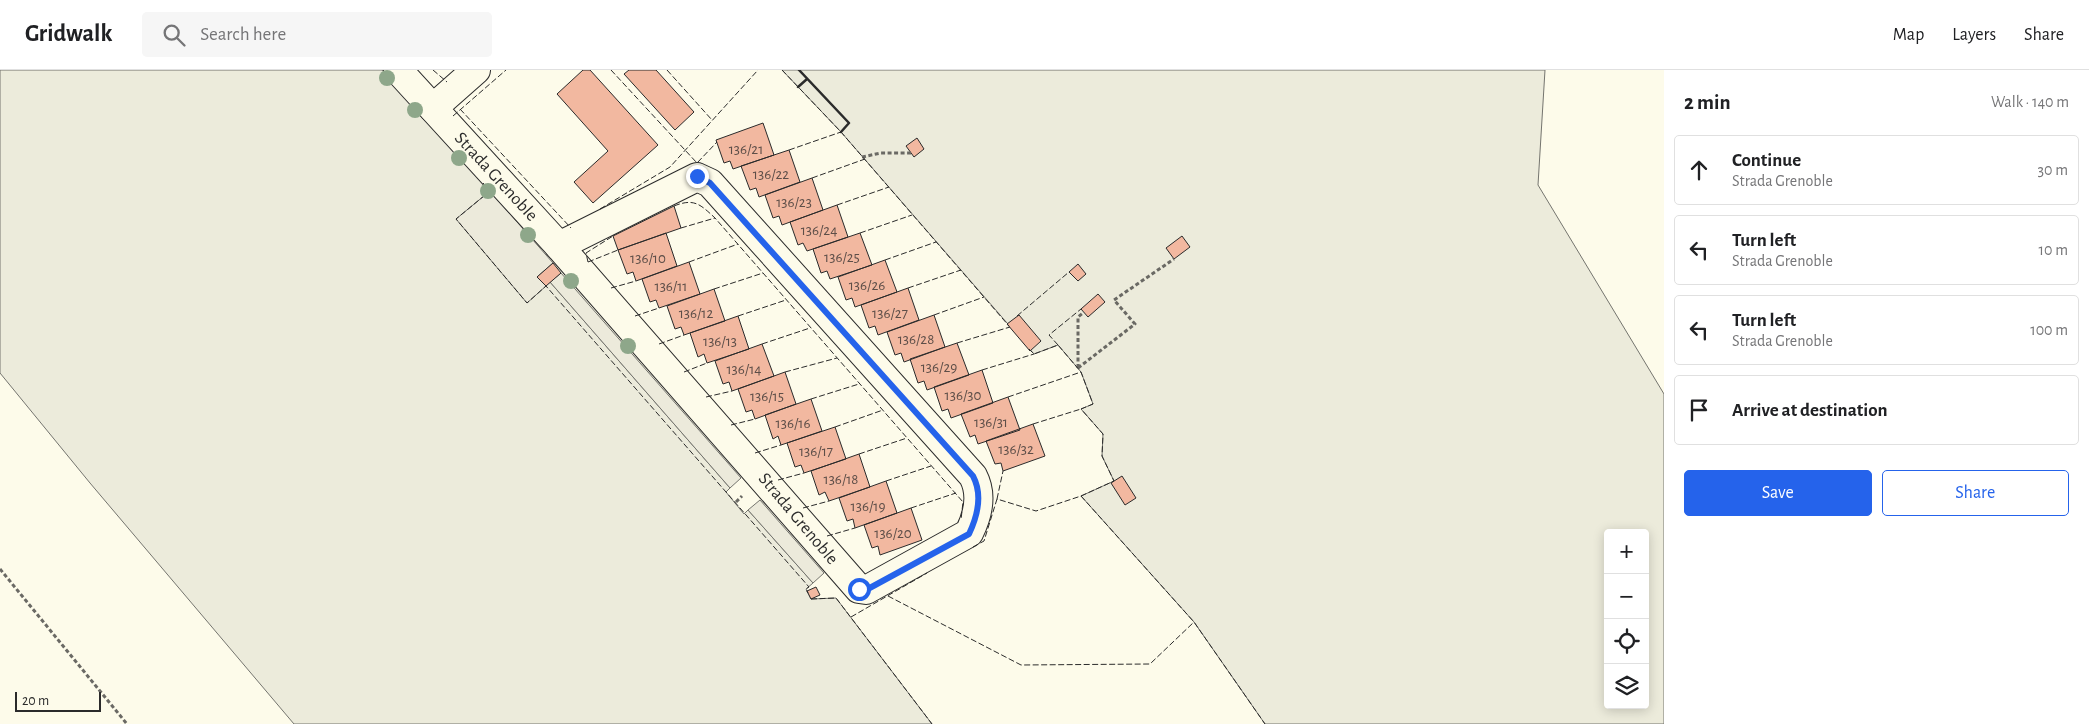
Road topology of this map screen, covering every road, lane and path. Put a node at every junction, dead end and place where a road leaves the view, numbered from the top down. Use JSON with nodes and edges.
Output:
{"nodes":[{"id":1,"x":398,"y":70,"type":"edge"},
{"id":2,"x":476,"y":70,"type":"edge"},
{"id":3,"x":433,"y":108,"type":"junction"},
{"id":4,"x":911,"y":153,"type":"dead end"},
{"id":5,"x":862,"y":157,"type":"dead end"},
{"id":6,"x":559,"y":246,"type":"junction"},
{"id":7,"x":1174,"y":260,"type":"dead end"},
{"id":8,"x":1084,"y":312,"type":"dead end"},
{"id":9,"x":0,"y":569,"type":"edge"},
{"id":10,"x":126,"y":724,"type":"edge"}],
"edges":[{"from":1,"to":3,"type":"street","name":"Strada Grenoble"},
{"from":2,"to":3,"type":"street"},
{"from":3,"to":6,"type":"street","name":"Strada Grenoble"},
{"from":4,"to":5,"type":"path"},
{"from":6,"to":6,"type":"street","name":"Strada Grenoble"},
{"from":7,"to":8,"type":"path"},
{"from":9,"to":10,"type":"path"}]}
